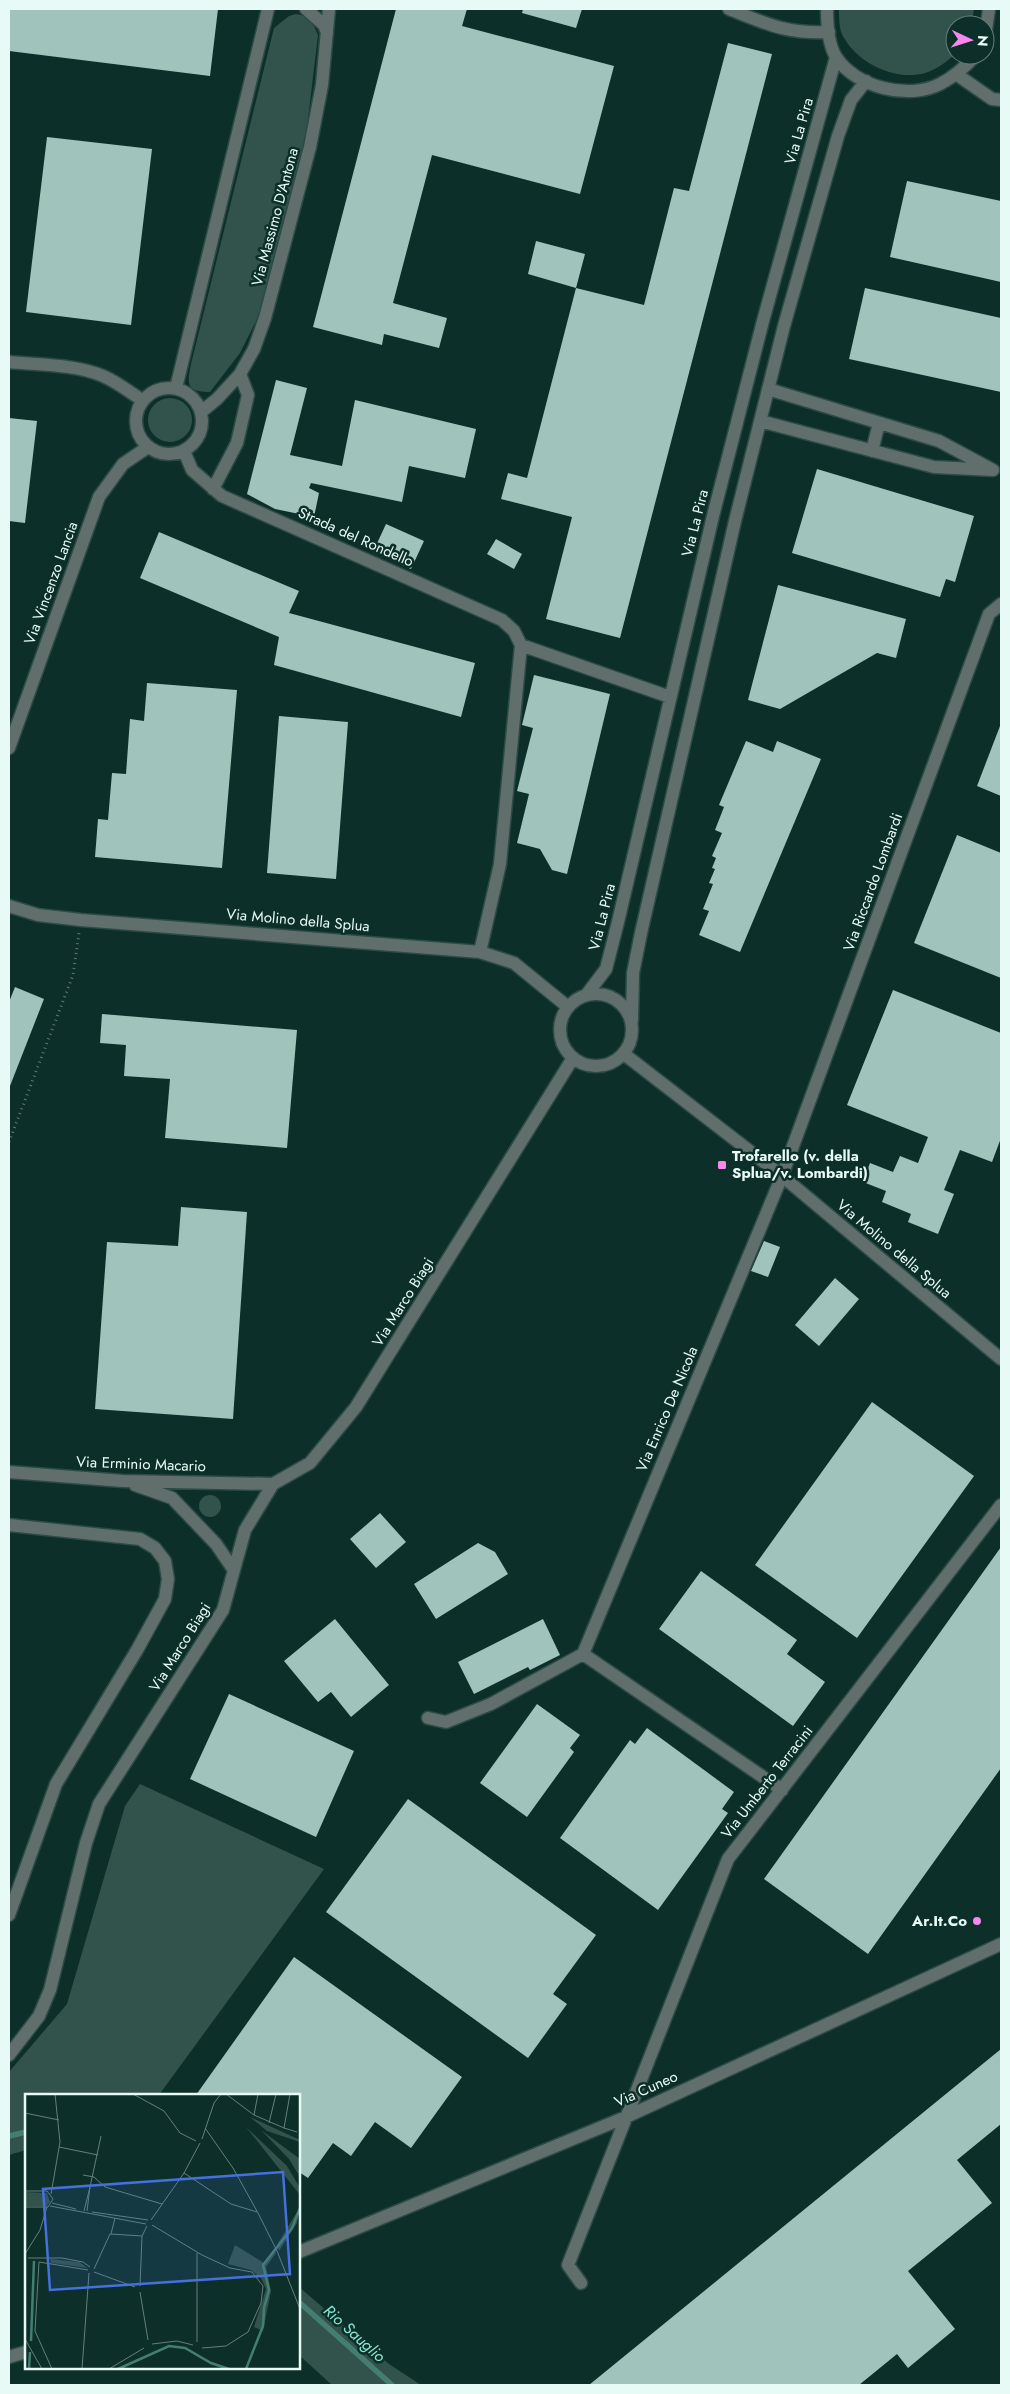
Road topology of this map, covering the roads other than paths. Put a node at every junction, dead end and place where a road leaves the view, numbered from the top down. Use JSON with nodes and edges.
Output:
{"nodes":[{"id":1,"x":279,"y":9,"type":"edge"},
{"id":2,"x":306,"y":9,"type":"edge"},
{"id":3,"x":329,"y":9,"type":"edge"},
{"id":4,"x":729,"y":9,"type":"edge"},
{"id":5,"x":827,"y":9,"type":"edge"},
{"id":6,"x":268,"y":12,"type":"edge"},
{"id":7,"x":829,"y":32,"type":"junction"},
{"id":8,"x":327,"y":33,"type":"junction"},
{"id":9,"x":836,"y":57,"type":"junction"},
{"id":10,"x":965,"y":65,"type":"edge"},
{"id":11,"x":956,"y":74,"type":"junction"},
{"id":12,"x":866,"y":82,"type":"junction"},
{"id":13,"x":1001,"y":100,"type":"edge"},
{"id":14,"x":9,"y":362,"type":"edge"},
{"id":15,"x":240,"y":374,"type":"junction"},
{"id":16,"x":176,"y":388,"type":"junction"},
{"id":17,"x":768,"y":390,"type":"junction"},
{"id":18,"x":143,"y":401,"type":"junction"},
{"id":19,"x":201,"y":412,"type":"junction"},
{"id":20,"x":760,"y":421,"type":"junction"},
{"id":21,"x":879,"y":422,"type":"junction"},
{"id":22,"x":148,"y":447,"type":"junction"},
{"id":23,"x":184,"y":451,"type":"junction"},
{"id":24,"x":872,"y":451,"type":"junction"},
{"id":25,"x":997,"y":471,"type":"edge"},
{"id":26,"x":213,"y":489,"type":"junction"},
{"id":27,"x":1001,"y":604,"type":"edge"},
{"id":28,"x":521,"y":645,"type":"junction"},
{"id":29,"x":670,"y":697,"type":"junction"},
{"id":30,"x":9,"y":748,"type":"edge"},
{"id":31,"x":9,"y":906,"type":"edge"},
{"id":32,"x":480,"y":952,"type":"junction"},
{"id":33,"x":587,"y":994,"type":"junction"},
{"id":34,"x":568,"y":1007,"type":"junction"},
{"id":35,"x":632,"y":1020,"type":"junction"},
{"id":36,"x":624,"y":1054,"type":"junction"},
{"id":37,"x":573,"y":1058,"type":"junction"},
{"id":38,"x":782,"y":1176,"type":"junction"},
{"id":39,"x":1001,"y":1359,"type":"edge"},
{"id":40,"x":9,"y":1472,"type":"edge"},
{"id":41,"x":123,"y":1481,"type":"junction"},
{"id":42,"x":273,"y":1484,"type":"junction"},
{"id":43,"x":1001,"y":1505,"type":"edge"},
{"id":44,"x":9,"y":1524,"type":"edge"},
{"id":45,"x":233,"y":1568,"type":"junction"},
{"id":46,"x":583,"y":1654,"type":"junction"},
{"id":47,"x":428,"y":1718,"type":"dead end"},
{"id":48,"x":782,"y":1790,"type":"junction"},
{"id":49,"x":9,"y":1915,"type":"edge"},
{"id":50,"x":1001,"y":1944,"type":"edge"},
{"id":51,"x":9,"y":2055,"type":"edge"},
{"id":52,"x":626,"y":2117,"type":"junction"},
{"id":53,"x":300,"y":2252,"type":"edge"},
{"id":54,"x":581,"y":2283,"type":"dead end"},
{"id":55,"x":25,"y":2352,"type":"edge"},
{"id":56,"x":9,"y":2357,"type":"edge"}],
"edges":[{"from":1,"to":6,"type":"street"},
{"from":2,"to":8,"type":"street"},
{"from":3,"to":8,"type":"street","name":"Via Massimo D'Antona"},
{"from":4,"to":7,"type":"street"},
{"from":5,"to":7,"type":"street"},
{"from":6,"to":16,"type":"street"},
{"from":7,"to":9,"type":"street"},
{"from":8,"to":15,"type":"street","name":"Via Massimo D'Antona"},
{"from":9,"to":12,"type":"street"},
{"from":9,"to":29,"type":"street","name":"Via La Pira"},
{"from":10,"to":11,"type":"street"},
{"from":11,"to":12,"type":"street"},
{"from":11,"to":13,"type":"street"},
{"from":12,"to":17,"type":"street"},
{"from":14,"to":18,"type":"street"},
{"from":15,"to":19,"type":"street","name":"Via Massimo D'Antona"},
{"from":15,"to":26,"type":"street"},
{"from":16,"to":18,"type":"street"},
{"from":16,"to":19,"type":"street"},
{"from":17,"to":20,"type":"street"},
{"from":17,"to":21,"type":"street"},
{"from":18,"to":22,"type":"street"},
{"from":19,"to":23,"type":"street"},
{"from":20,"to":24,"type":"street"},
{"from":20,"to":35,"type":"street"},
{"from":21,"to":24,"type":"street"},
{"from":21,"to":25,"type":"street"},
{"from":22,"to":23,"type":"street"},
{"from":22,"to":30,"type":"street","name":"Via Vincenzo Lancia"},
{"from":23,"to":26,"type":"street","name":"Strada del Rondello"},
{"from":24,"to":25,"type":"street"},
{"from":26,"to":28,"type":"street","name":"Strada del Rondello"},
{"from":27,"to":38,"type":"street","name":"Via Riccardo Lombardi"},
{"from":28,"to":29,"type":"street"},
{"from":28,"to":32,"type":"street"},
{"from":29,"to":33,"type":"street","name":"Via La Pira"},
{"from":31,"to":32,"type":"street","name":"Via Molino della Splua"},
{"from":32,"to":34,"type":"street","name":"Via Molino della Splua"},
{"from":33,"to":34,"type":"street"},
{"from":33,"to":35,"type":"street"},
{"from":34,"to":37,"type":"street"},
{"from":35,"to":36,"type":"street"},
{"from":36,"to":37,"type":"street"},
{"from":36,"to":38,"type":"street","name":"Via Molino della Splua"},
{"from":37,"to":42,"type":"street","name":"Via Marco Biagi"},
{"from":38,"to":39,"type":"street","name":"Via Molino della Splua"},
{"from":38,"to":46,"type":"street","name":"Via Enrico De Nicola"},
{"from":40,"to":41,"type":"street","name":"Via Erminio Macario"},
{"from":41,"to":42,"type":"street","name":"Via Erminio Macario"},
{"from":41,"to":45,"type":"street"},
{"from":42,"to":45,"type":"street","name":"Via Marco Biagi"},
{"from":43,"to":48,"type":"street","name":"Via Umberto Terracini"},
{"from":44,"to":49,"type":"street"},
{"from":45,"to":51,"type":"street","name":"Via Marco Biagi"},
{"from":46,"to":47,"type":"street"},
{"from":46,"to":48,"type":"street"},
{"from":48,"to":52,"type":"street","name":"Via Umberto Terracini"},
{"from":50,"to":52,"type":"street","name":"Via Cuneo"},
{"from":52,"to":53,"type":"street","name":"Via Cuneo"},
{"from":52,"to":54,"type":"street","name":"Via Umberto Terracini"},
{"from":55,"to":56,"type":"street"}]}
